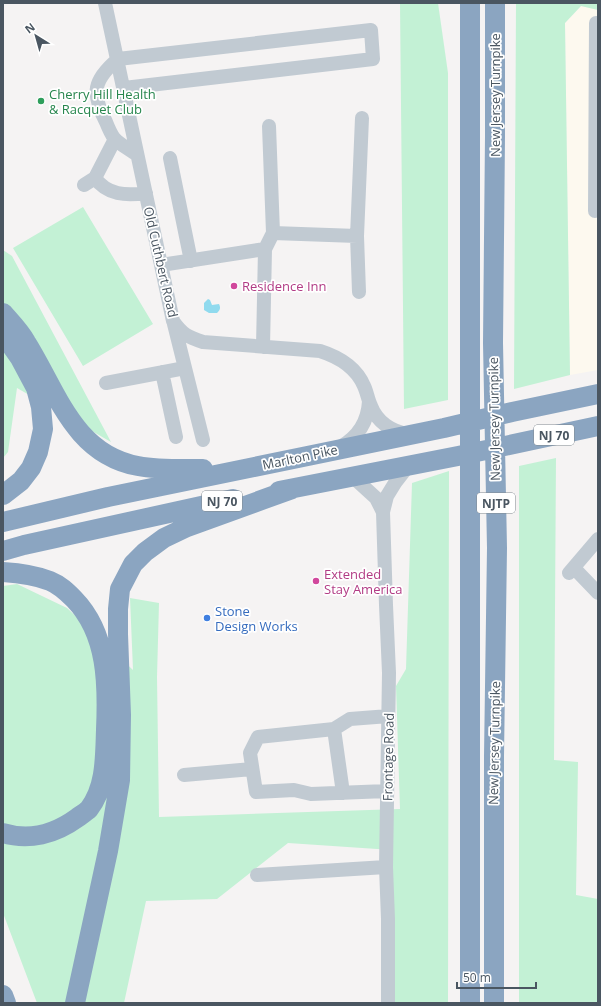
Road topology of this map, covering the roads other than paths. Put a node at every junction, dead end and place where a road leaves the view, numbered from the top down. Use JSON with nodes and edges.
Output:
{"nodes":[{"id":1,"x":105,"y":3,"type":"edge"},
{"id":2,"x":470,"y":3,"type":"edge"},
{"id":3,"x":495,"y":3,"type":"edge"},
{"id":4,"x":598,"y":23,"type":"edge"},
{"id":5,"x":118,"y":59,"type":"junction"},
{"id":6,"x":124,"y":88,"type":"junction"},
{"id":7,"x":362,"y":118,"type":"dead end"},
{"id":8,"x":269,"y":126,"type":"dead end"},
{"id":9,"x":114,"y":139,"type":"junction"},
{"id":10,"x":138,"y":155,"type":"junction"},
{"id":11,"x":170,"y":158,"type":"dead end"},
{"id":12,"x":146,"y":193,"type":"junction"},
{"id":13,"x":595,"y":211,"type":"dead end"},
{"id":14,"x":273,"y":233,"type":"junction"},
{"id":15,"x":357,"y":236,"type":"junction"},
{"id":16,"x":265,"y":249,"type":"junction"},
{"id":17,"x":191,"y":261,"type":"junction"},
{"id":18,"x":162,"y":265,"type":"junction"},
{"id":19,"x":359,"y":292,"type":"dead end"},
{"id":20,"x":3,"y":313,"type":"edge"},
{"id":21,"x":173,"y":321,"type":"junction"},
{"id":22,"x":3,"y":334,"type":"edge"},
{"id":23,"x":263,"y":346,"type":"junction"},
{"id":24,"x":185,"y":368,"type":"junction"},
{"id":25,"x":162,"y":372,"type":"junction"},
{"id":26,"x":106,"y":383,"type":"dead end"},
{"id":27,"x":598,"y":394,"type":"edge"},
{"id":28,"x":369,"y":401,"type":"junction"},
{"id":29,"x":598,"y":426,"type":"edge"},
{"id":30,"x":413,"y":434,"type":"junction"},
{"id":31,"x":176,"y":437,"type":"dead end"},
{"id":32,"x":203,"y":440,"type":"dead end"},
{"id":33,"x":332,"y":451,"type":"junction"},
{"id":34,"x":409,"y":466,"type":"junction"},
{"id":35,"x":237,"y":470,"type":"junction"},
{"id":36,"x":353,"y":477,"type":"junction"},
{"id":37,"x":292,"y":489,"type":"junction"},
{"id":38,"x":3,"y":495,"type":"edge"},
{"id":39,"x":383,"y":512,"type":"junction"},
{"id":40,"x":3,"y":522,"type":"edge"},
{"id":41,"x":598,"y":539,"type":"edge"},
{"id":42,"x":3,"y":551,"type":"edge"},
{"id":43,"x":3,"y":572,"type":"edge"},
{"id":44,"x":598,"y":593,"type":"edge"},
{"id":45,"x":388,"y":716,"type":"junction"},
{"id":46,"x":334,"y":729,"type":"junction"},
{"id":47,"x":252,"y":769,"type":"junction"},
{"id":48,"x":184,"y":775,"type":"dead end"},
{"id":49,"x":387,"y":791,"type":"junction"},
{"id":50,"x":343,"y":792,"type":"junction"},
{"id":51,"x":3,"y":833,"type":"edge"},
{"id":52,"x":386,"y":867,"type":"junction"},
{"id":53,"x":257,"y":875,"type":"dead end"},
{"id":54,"x":3,"y":995,"type":"edge"},
{"id":55,"x":6,"y":1003,"type":"edge"},
{"id":56,"x":75,"y":1003,"type":"edge"},
{"id":57,"x":388,"y":1003,"type":"edge"},
{"id":58,"x":470,"y":1003,"type":"edge"},
{"id":59,"x":494,"y":1003,"type":"edge"}],
"edges":[{"from":1,"to":5,"type":"street","name":"Old Cuthbert Road"},
{"from":2,"to":58,"type":"highway","name":"New Jersey Turnpike","number":"NJTP"},
{"from":3,"to":59,"type":"highway","name":"New Jersey Turnpike","number":"NJTP"},
{"from":4,"to":13,"type":"street"},
{"from":5,"to":6,"type":"street","name":"Old Cuthbert Road"},
{"from":5,"to":6,"type":"street"},
{"from":5,"to":9,"type":"street"},
{"from":6,"to":10,"type":"street","name":"Old Cuthbert Road"},
{"from":7,"to":15,"type":"street"},
{"from":8,"to":14,"type":"street"},
{"from":9,"to":10,"type":"street"},
{"from":9,"to":12,"type":"street"},
{"from":10,"to":12,"type":"street","name":"Old Cuthbert Road"},
{"from":11,"to":17,"type":"street"},
{"from":12,"to":18,"type":"street","name":"Old Cuthbert Road"},
{"from":14,"to":15,"type":"street"},
{"from":14,"to":16,"type":"street"},
{"from":15,"to":19,"type":"street"},
{"from":16,"to":17,"type":"street"},
{"from":16,"to":23,"type":"street"},
{"from":17,"to":18,"type":"street"},
{"from":18,"to":21,"type":"street","name":"Old Cuthbert Road"},
{"from":20,"to":35,"type":"highway"},
{"from":21,"to":23,"type":"street","name":"Old Cuthbert Road"},
{"from":21,"to":24,"type":"street"},
{"from":22,"to":38,"type":"highway"},
{"from":23,"to":28,"type":"street","name":"Old Cuthbert Road"},
{"from":24,"to":25,"type":"street"},
{"from":24,"to":32,"type":"street"},
{"from":25,"to":26,"type":"street"},
{"from":25,"to":31,"type":"street"},
{"from":27,"to":30,"type":"highway","name":"Marlton Pike","number":"NJ 70"},
{"from":28,"to":30,"type":"street","name":"Old Cuthbert Road"},
{"from":28,"to":33,"type":"street"},
{"from":29,"to":34,"type":"highway","number":"NJ 70"},
{"from":30,"to":33,"type":"highway","name":"Marlton Pike","number":"NJ 70"},
{"from":33,"to":35,"type":"highway","name":"Marlton Pike","number":"NJ 70"},
{"from":34,"to":36,"type":"highway","number":"NJ 70"},
{"from":34,"to":39,"type":"street","name":"Frontage Road"},
{"from":35,"to":40,"type":"highway","name":"Marlton Pike","number":"NJ 70"},
{"from":36,"to":37,"type":"highway","number":"NJ 70"},
{"from":36,"to":39,"type":"street","name":"Frontage Road"},
{"from":37,"to":42,"type":"highway","number":"NJ 70"},
{"from":37,"to":56,"type":"highway"},
{"from":39,"to":45,"type":"street","name":"Frontage Road"},
{"from":41,"to":44,"type":"street"},
{"from":43,"to":51,"type":"highway"},
{"from":45,"to":46,"type":"street"},
{"from":45,"to":49,"type":"street","name":"Frontage Road"},
{"from":46,"to":47,"type":"street"},
{"from":46,"to":50,"type":"street"},
{"from":47,"to":48,"type":"street"},
{"from":47,"to":50,"type":"street"},
{"from":49,"to":50,"type":"street"},
{"from":49,"to":52,"type":"street","name":"Frontage Road"},
{"from":52,"to":53,"type":"street"},
{"from":52,"to":57,"type":"street","name":"Frontage Road"},
{"from":54,"to":55,"type":"highway"}]}
